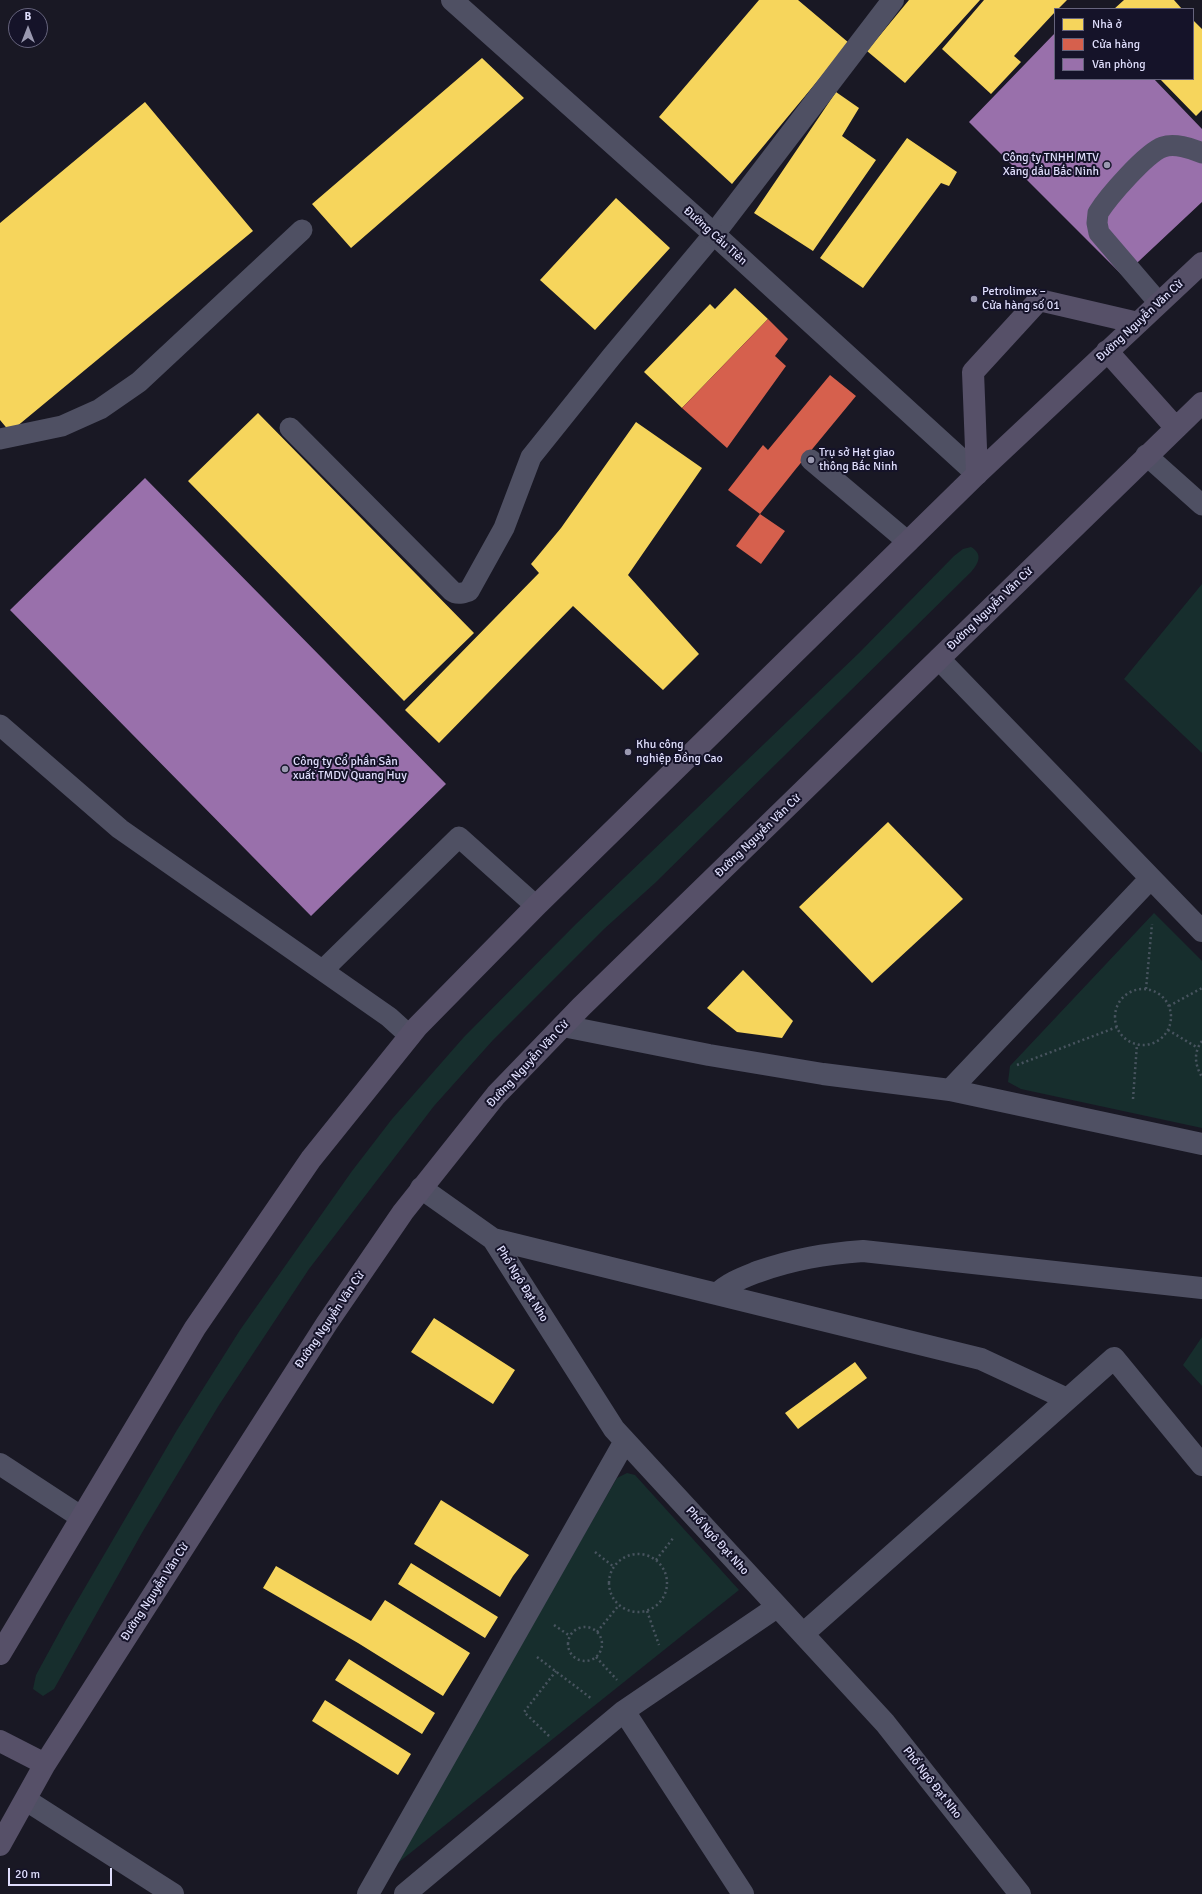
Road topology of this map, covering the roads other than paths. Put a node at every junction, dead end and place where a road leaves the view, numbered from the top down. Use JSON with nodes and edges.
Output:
{"nodes":[{"id":1,"x":452,"y":0,"type":"edge"},
{"id":2,"x":893,"y":0,"type":"edge"},
{"id":3,"x":1202,"y":152,"type":"edge"},
{"id":4,"x":302,"y":230,"type":"dead end"},
{"id":5,"x":714,"y":234,"type":"junction"},
{"id":6,"x":1202,"y":264,"type":"edge"},
{"id":7,"x":1159,"y":304,"type":"junction"},
{"id":8,"x":1138,"y":323,"type":"junction"},
{"id":9,"x":1107,"y":351,"type":"junction"},
{"id":10,"x":1202,"y":403,"type":"edge"},
{"id":11,"x":290,"y":428,"type":"dead end"},
{"id":12,"x":1176,"y":428,"type":"junction"},
{"id":13,"x":0,"y":439,"type":"edge"},
{"id":14,"x":1146,"y":456,"type":"junction"},
{"id":15,"x":811,"y":460,"type":"dead end"},
{"id":16,"x":977,"y":474,"type":"junction"},
{"id":17,"x":1202,"y":505,"type":"edge"},
{"id":18,"x":908,"y":542,"type":"junction"},
{"id":19,"x":939,"y":660,"type":"junction"},
{"id":20,"x":0,"y":725,"type":"edge"},
{"id":21,"x":1150,"y":879,"type":"junction"},
{"id":22,"x":536,"y":906,"type":"junction"},
{"id":23,"x":1202,"y":931,"type":"edge"},
{"id":24,"x":323,"y":970,"type":"junction"},
{"id":25,"x":563,"y":1026,"type":"junction"},
{"id":26,"x":410,"y":1036,"type":"junction"},
{"id":27,"x":950,"y":1090,"type":"junction"},
{"id":28,"x":1202,"y":1144,"type":"edge"},
{"id":29,"x":421,"y":1188,"type":"junction"},
{"id":30,"x":493,"y":1239,"type":"junction"},
{"id":31,"x":1202,"y":1288,"type":"edge"},
{"id":32,"x":717,"y":1294,"type":"junction"},
{"id":33,"x":1067,"y":1399,"type":"junction"},
{"id":34,"x":626,"y":1441,"type":"junction"},
{"id":35,"x":0,"y":1464,"type":"edge"},
{"id":36,"x":1202,"y":1465,"type":"edge"},
{"id":37,"x":81,"y":1517,"type":"junction"},
{"id":38,"x":777,"y":1607,"type":"junction"},
{"id":39,"x":803,"y":1634,"type":"junction"},
{"id":40,"x":0,"y":1654,"type":"edge"},
{"id":41,"x":624,"y":1711,"type":"junction"},
{"id":42,"x":0,"y":1741,"type":"edge"},
{"id":43,"x":46,"y":1764,"type":"junction"},
{"id":44,"x":26,"y":1800,"type":"junction"},
{"id":45,"x":0,"y":1845,"type":"edge"},
{"id":46,"x":173,"y":1894,"type":"edge"},
{"id":47,"x":368,"y":1894,"type":"edge"},
{"id":48,"x":405,"y":1894,"type":"edge"},
{"id":49,"x":743,"y":1894,"type":"edge"},
{"id":50,"x":1020,"y":1894,"type":"edge"}],
"edges":[{"from":1,"to":5,"type":"street","name":"Đường Cầu Tiên"},
{"from":2,"to":5,"type":"street"},
{"from":3,"to":7,"type":"lane"},
{"from":4,"to":13,"type":"lane"},
{"from":5,"to":11,"type":"lane"},
{"from":5,"to":16,"type":"street","name":"Đường Cầu Tiên"},
{"from":6,"to":7,"type":"main road","name":"Đường Nguyễn Văn Cừ"},
{"from":7,"to":8,"type":"main road","name":"Đường Nguyễn Văn Cừ"},
{"from":8,"to":9,"type":"main road","name":"Đường Nguyễn Văn Cừ"},
{"from":8,"to":16,"type":"main road"},
{"from":9,"to":12,"type":"main road"},
{"from":9,"to":16,"type":"main road","name":"Đường Nguyễn Văn Cừ"},
{"from":10,"to":12,"type":"main road","name":"Đường Nguyễn Văn Cừ"},
{"from":12,"to":14,"type":"main road","name":"Đường Nguyễn Văn Cừ"},
{"from":14,"to":17,"type":"lane"},
{"from":14,"to":19,"type":"main road","name":"Đường Nguyễn Văn Cừ"},
{"from":15,"to":18,"type":"lane"},
{"from":16,"to":18,"type":"main road","name":"Đường Nguyễn Văn Cừ"},
{"from":18,"to":22,"type":"main road","name":"Đường Nguyễn Văn Cừ"},
{"from":19,"to":21,"type":"street"},
{"from":19,"to":25,"type":"main road","name":"Đường Nguyễn Văn Cừ"},
{"from":20,"to":24,"type":"lane"},
{"from":21,"to":23,"type":"street"},
{"from":21,"to":27,"type":"street"},
{"from":22,"to":24,"type":"lane"},
{"from":22,"to":26,"type":"main road","name":"Đường Nguyễn Văn Cừ"},
{"from":24,"to":26,"type":"lane"},
{"from":25,"to":27,"type":"street"},
{"from":25,"to":29,"type":"main road","name":"Đường Nguyễn Văn Cừ"},
{"from":26,"to":37,"type":"main road","name":"Đường Nguyễn Văn Cừ"},
{"from":27,"to":28,"type":"street"},
{"from":29,"to":30,"type":"street","name":"Phố Ngô Đạt Nho"},
{"from":29,"to":43,"type":"main road","name":"Đường Nguyễn Văn Cừ"},
{"from":30,"to":32,"type":"street"},
{"from":30,"to":34,"type":"street","name":"Phố Ngô Đạt Nho"},
{"from":31,"to":32,"type":"street"},
{"from":32,"to":33,"type":"street"},
{"from":33,"to":36,"type":"street"},
{"from":33,"to":39,"type":"street"},
{"from":34,"to":38,"type":"street","name":"Phố Ngô Đạt Nho"},
{"from":34,"to":47,"type":"street"},
{"from":35,"to":37,"type":"street"},
{"from":37,"to":40,"type":"main road","name":"Đường Nguyễn Văn Cừ"},
{"from":38,"to":39,"type":"street","name":"Phố Ngô Đạt Nho"},
{"from":38,"to":41,"type":"street"},
{"from":39,"to":50,"type":"street","name":"Phố Ngô Đạt Nho"},
{"from":41,"to":48,"type":"street"},
{"from":41,"to":49,"type":"street"},
{"from":42,"to":43,"type":"main road"},
{"from":43,"to":44,"type":"main road","name":"Đường Nguyễn Văn Cừ"},
{"from":44,"to":45,"type":"main road","name":"Đường Nguyễn Văn Cừ"},
{"from":44,"to":46,"type":"street"}]}
